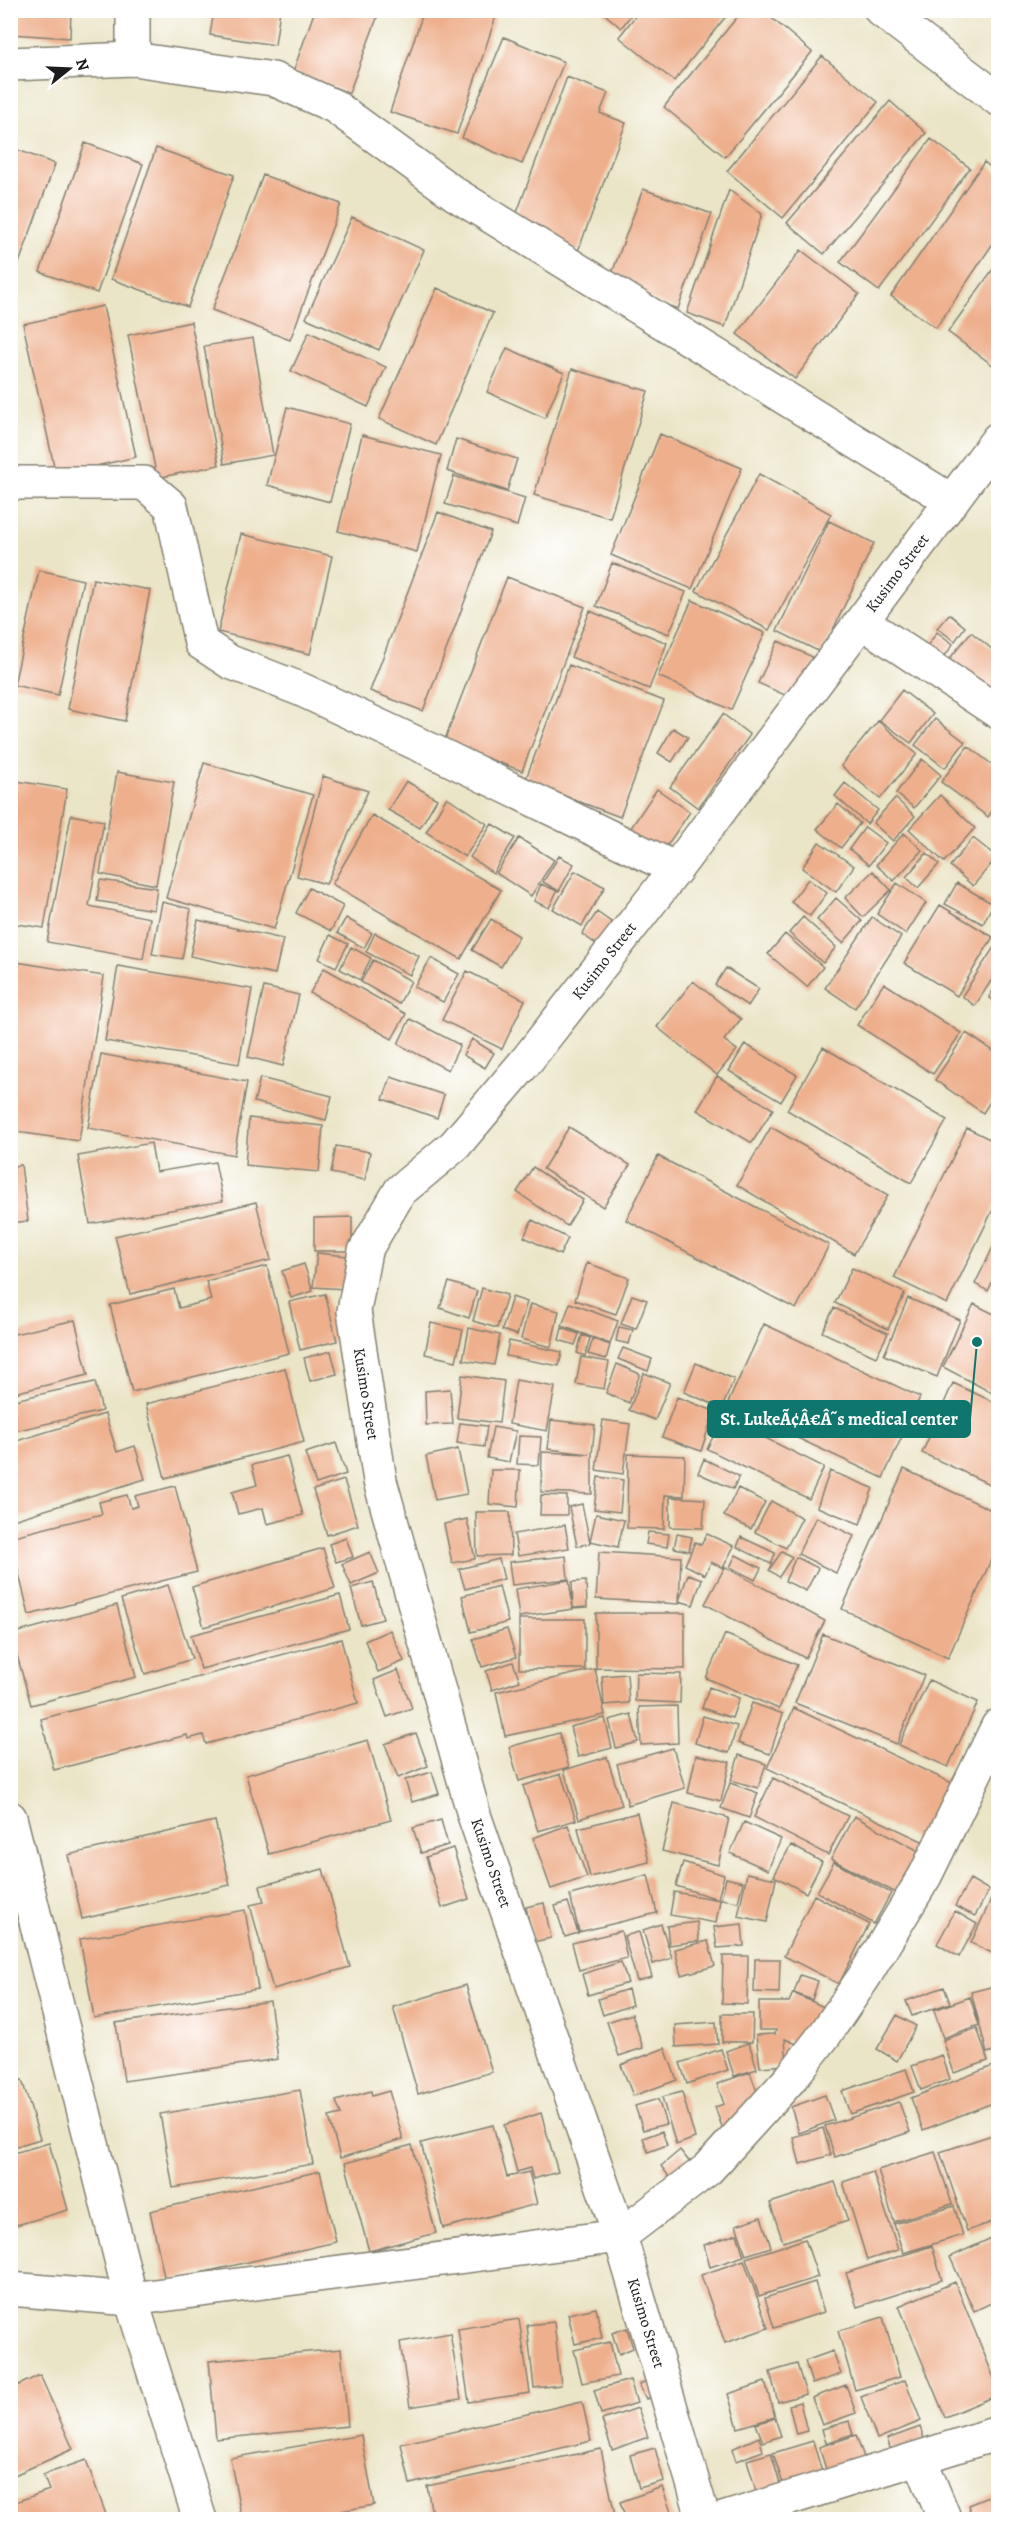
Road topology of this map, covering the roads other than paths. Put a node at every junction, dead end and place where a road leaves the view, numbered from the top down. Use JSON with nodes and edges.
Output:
{"nodes":[{"id":1,"x":133,"y":10,"type":"edge"},
{"id":2,"x":881,"y":10,"type":"edge"},
{"id":3,"x":133,"y":58,"type":"junction"},
{"id":4,"x":10,"y":64,"type":"edge"},
{"id":5,"x":999,"y":99,"type":"edge"},
{"id":6,"x":999,"y":439,"type":"edge"},
{"id":7,"x":10,"y":483,"type":"edge"},
{"id":8,"x":952,"y":501,"type":"junction"},
{"id":9,"x":862,"y":622,"type":"junction"},
{"id":10,"x":999,"y":712,"type":"edge"},
{"id":11,"x":676,"y":869,"type":"junction"},
{"id":12,"x":999,"y":1726,"type":"edge"},
{"id":13,"x":10,"y":1818,"type":"edge"},
{"id":14,"x":620,"y":2236,"type":"junction"},
{"id":15,"x":10,"y":2289,"type":"edge"},
{"id":16,"x":131,"y":2299,"type":"junction"},
{"id":17,"x":999,"y":2433,"type":"edge"},
{"id":18,"x":920,"y":2459,"type":"junction"},
{"id":19,"x":200,"y":2520,"type":"edge"},
{"id":20,"x":704,"y":2520,"type":"edge"},
{"id":21,"x":720,"y":2520,"type":"edge"},
{"id":22,"x":945,"y":2520,"type":"edge"}],
"edges":[{"from":1,"to":3,"type":"street"},
{"from":2,"to":5,"type":"street"},
{"from":3,"to":4,"type":"street"},
{"from":3,"to":8,"type":"street"},
{"from":6,"to":8,"type":"street","name":"Kusimo Street"},
{"from":7,"to":11,"type":"street"},
{"from":8,"to":9,"type":"street","name":"Kusimo Street"},
{"from":9,"to":10,"type":"street"},
{"from":9,"to":11,"type":"street","name":"Kusimo Street"},
{"from":11,"to":14,"type":"street","name":"Kusimo Street"},
{"from":12,"to":14,"type":"street"},
{"from":13,"to":16,"type":"street"},
{"from":14,"to":16,"type":"street"},
{"from":14,"to":20,"type":"street","name":"Kusimo Street"},
{"from":15,"to":16,"type":"street"},
{"from":16,"to":19,"type":"street"},
{"from":17,"to":18,"type":"street"},
{"from":18,"to":21,"type":"street"},
{"from":18,"to":22,"type":"street"}]}
